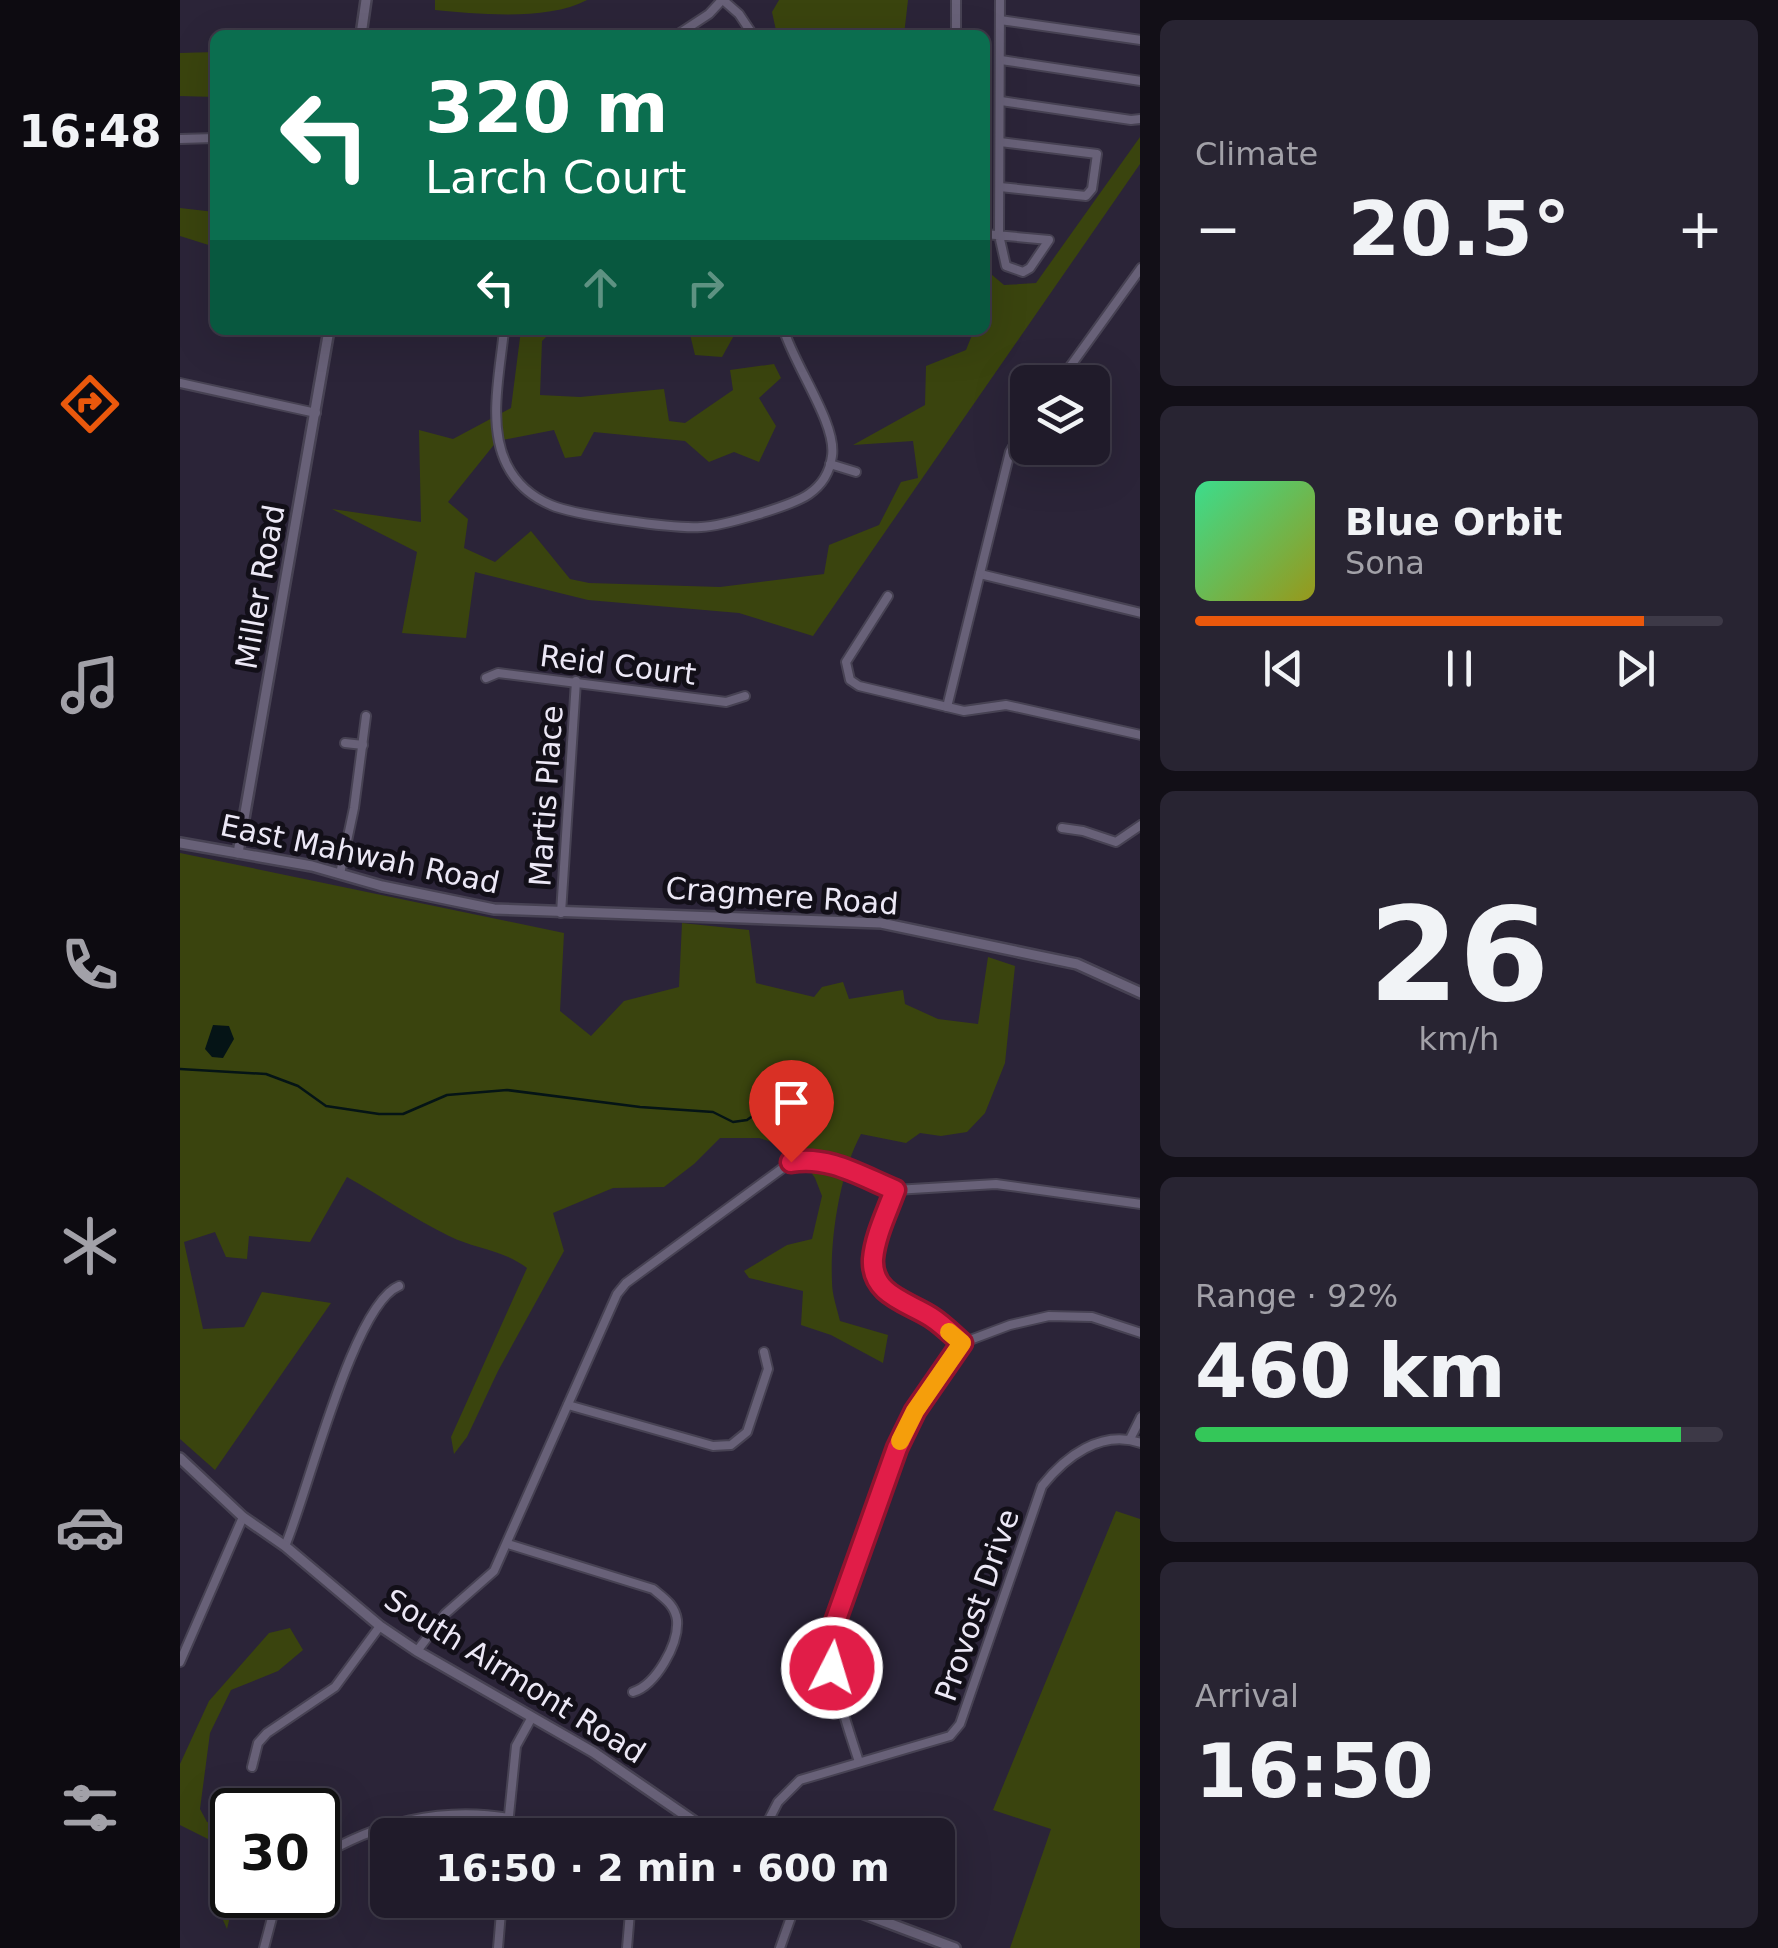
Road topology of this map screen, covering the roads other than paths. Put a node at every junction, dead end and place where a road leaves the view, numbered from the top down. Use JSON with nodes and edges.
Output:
{"nodes":[{"id":1,"x":366,"y":0,"type":"edge"},
{"id":2,"x":722,"y":0,"type":"edge"},
{"id":3,"x":956,"y":0,"type":"edge"},
{"id":4,"x":1000,"y":0,"type":"edge"},
{"id":5,"x":1000,"y":20,"type":"junction"},
{"id":6,"x":362,"y":30,"type":"edge"},
{"id":7,"x":684,"y":30,"type":"edge"},
{"id":8,"x":750,"y":30,"type":"edge"},
{"id":9,"x":956,"y":30,"type":"edge"},
{"id":10,"x":1140,"y":40,"type":"edge"},
{"id":11,"x":1001,"y":60,"type":"junction"},
{"id":12,"x":1140,"y":80,"type":"edge"},
{"id":13,"x":1001,"y":101,"type":"junction"},
{"id":14,"x":1140,"y":118,"type":"edge"},
{"id":15,"x":180,"y":138,"type":"edge"},
{"id":16,"x":210,"y":138,"type":"edge"},
{"id":17,"x":1000,"y":142,"type":"junction"},
{"id":18,"x":1000,"y":188,"type":"junction"},
{"id":19,"x":990,"y":235,"type":"edge"},
{"id":20,"x":998,"y":236,"type":"junction"},
{"id":21,"x":1140,"y":268,"type":"edge"},
{"id":22,"x":1137,"y":280,"type":"edge"},
{"id":23,"x":328,"y":335,"type":"edge"},
{"id":24,"x":504,"y":335,"type":"edge"},
{"id":25,"x":786,"y":335,"type":"edge"},
{"id":26,"x":1071,"y":365,"type":"edge"},
{"id":27,"x":180,"y":383,"type":"edge"},
{"id":28,"x":316,"y":412,"type":"junction"},
{"id":29,"x":1010,"y":452,"type":"edge"},
{"id":30,"x":830,"y":464,"type":"junction"},
{"id":31,"x":856,"y":472,"type":"dead end"},
{"id":32,"x":980,"y":574,"type":"junction"},
{"id":33,"x":888,"y":596,"type":"dead end"},
{"id":34,"x":1140,"y":612,"type":"edge"},
{"id":35,"x":486,"y":678,"type":"dead end"},
{"id":36,"x":576,"y":682,"type":"junction"},
{"id":37,"x":745,"y":696,"type":"dead end"},
{"id":38,"x":947,"y":707,"type":"junction"},
{"id":39,"x":366,"y":716,"type":"dead end"},
{"id":40,"x":1140,"y":735,"type":"edge"},
{"id":41,"x":345,"y":743,"type":"dead end"},
{"id":42,"x":363,"y":744,"type":"junction"},
{"id":43,"x":1140,"y":825,"type":"edge"},
{"id":44,"x":1062,"y":828,"type":"dead end"},
{"id":45,"x":180,"y":843,"type":"edge"},
{"id":46,"x":238,"y":853,"type":"junction"},
{"id":47,"x":340,"y":874,"type":"junction"},
{"id":48,"x":589,"y":911,"type":"joint"},
{"id":49,"x":561,"y":912,"type":"junction"},
{"id":50,"x":1140,"y":994,"type":"edge"},
{"id":51,"x":895,"y":1190,"type":"junction"},
{"id":52,"x":1140,"y":1204,"type":"edge"},
{"id":53,"x":398,"y":1286,"type":"dead end"},
{"id":54,"x":1140,"y":1333,"type":"edge"},
{"id":55,"x":962,"y":1343,"type":"junction"},
{"id":56,"x":764,"y":1352,"type":"dead end"},
{"id":57,"x":568,"y":1405,"type":"junction"},
{"id":58,"x":1140,"y":1416,"type":"edge"},
{"id":59,"x":1130,"y":1440,"type":"junction"},
{"id":60,"x":1140,"y":1443,"type":"edge"},
{"id":61,"x":180,"y":1458,"type":"edge"},
{"id":62,"x":243,"y":1517,"type":"junction"},
{"id":63,"x":508,"y":1544,"type":"junction"},
{"id":64,"x":285,"y":1546,"type":"junction"},
{"id":65,"x":380,"y":1626,"type":"junction"},
{"id":66,"x":417,"y":1651,"type":"junction"},
{"id":67,"x":180,"y":1662,"type":"edge"},
{"id":68,"x":633,"y":1692,"type":"dead end"},
{"id":69,"x":532,"y":1717,"type":"junction"},
{"id":70,"x":858,"y":1762,"type":"junction"},
{"id":71,"x":252,"y":1767,"type":"dead end"},
{"id":72,"x":416,"y":1818,"type":"edge"},
{"id":73,"x":509,"y":1818,"type":"joint"},
{"id":74,"x":689,"y":1818,"type":"edge"},
{"id":75,"x":771,"y":1818,"type":"edge"},
{"id":76,"x":370,"y":1835,"type":"edge"},
{"id":77,"x":340,"y":1846,"type":"edge"},
{"id":78,"x":272,"y":1918,"type":"edge"},
{"id":79,"x":500,"y":1918,"type":"edge"},
{"id":80,"x":630,"y":1918,"type":"edge"},
{"id":81,"x":790,"y":1918,"type":"edge"},
{"id":82,"x":870,"y":1918,"type":"edge"},
{"id":83,"x":931,"y":1944,"type":"edge"},
{"id":84,"x":264,"y":1948,"type":"edge"},
{"id":85,"x":498,"y":1948,"type":"edge"},
{"id":86,"x":627,"y":1948,"type":"edge"},
{"id":87,"x":780,"y":1948,"type":"edge"},
{"id":88,"x":955,"y":1948,"type":"edge"}],
"edges":[{"from":1,"to":6,"type":"street"},
{"from":2,"to":7,"type":"street"},
{"from":2,"to":8,"type":"street"},
{"from":3,"to":9,"type":"street"},
{"from":4,"to":5,"type":"street"},
{"from":5,"to":10,"type":"street"},
{"from":5,"to":11,"type":"street"},
{"from":11,"to":12,"type":"street"},
{"from":11,"to":13,"type":"street"},
{"from":13,"to":14,"type":"street"},
{"from":13,"to":17,"type":"street"},
{"from":15,"to":16,"type":"street"},
{"from":17,"to":18,"type":"street"},
{"from":17,"to":18,"type":"street"},
{"from":18,"to":20,"type":"street"},
{"from":19,"to":20,"type":"street"},
{"from":20,"to":20,"type":"street"},
{"from":21,"to":22,"type":"street"},
{"from":22,"to":26,"type":"street"},
{"from":23,"to":28,"type":"street","name":"Miller Road"},
{"from":24,"to":30,"type":"street"},
{"from":25,"to":30,"type":"street"},
{"from":27,"to":28,"type":"street"},
{"from":28,"to":46,"type":"street","name":"Miller Road"},
{"from":29,"to":32,"type":"street"},
{"from":30,"to":31,"type":"street"},
{"from":32,"to":34,"type":"street"},
{"from":32,"to":38,"type":"street"},
{"from":33,"to":38,"type":"street"},
{"from":35,"to":36,"type":"street","name":"Reid Court"},
{"from":36,"to":37,"type":"street","name":"Reid Court"},
{"from":36,"to":49,"type":"street","name":"Martis Place"},
{"from":38,"to":40,"type":"street"},
{"from":39,"to":42,"type":"street"},
{"from":41,"to":42,"type":"street"},
{"from":42,"to":47,"type":"street"},
{"from":43,"to":44,"type":"street"},
{"from":45,"to":46,"type":"street","name":"East Mahwah Road"},
{"from":46,"to":47,"type":"street","name":"East Mahwah Road"},
{"from":47,"to":49,"type":"street","name":"East Mahwah Road"},
{"from":48,"to":49,"type":"street","name":"East Mahwah Road"},
{"from":48,"to":50,"type":"street","name":"Cragmere Road"},
{"from":51,"to":52,"type":"street"},
{"from":51,"to":55,"type":"street"},
{"from":51,"to":57,"type":"street"},
{"from":53,"to":64,"type":"street"},
{"from":54,"to":55,"type":"street"},
{"from":55,"to":70,"type":"street"},
{"from":56,"to":57,"type":"street"},
{"from":57,"to":63,"type":"street"},
{"from":58,"to":59,"type":"street"},
{"from":59,"to":60,"type":"street"},
{"from":59,"to":70,"type":"street","name":"Provost Drive"},
{"from":61,"to":62,"type":"street","name":"South Airmont Road"},
{"from":62,"to":64,"type":"street","name":"South Airmont Road"},
{"from":62,"to":67,"type":"street"},
{"from":63,"to":66,"type":"street"},
{"from":63,"to":68,"type":"street"},
{"from":64,"to":65,"type":"street","name":"South Airmont Road"},
{"from":65,"to":66,"type":"street","name":"South Airmont Road"},
{"from":65,"to":71,"type":"street"},
{"from":66,"to":69,"type":"street","name":"South Airmont Road"},
{"from":69,"to":73,"type":"street"},
{"from":69,"to":74,"type":"street","name":"South Airmont Road"},
{"from":70,"to":75,"type":"street","name":"Provost Drive"},
{"from":72,"to":73,"type":"street"},
{"from":76,"to":77,"type":"street"},
{"from":78,"to":84,"type":"street"},
{"from":79,"to":85,"type":"street"},
{"from":80,"to":86,"type":"street"},
{"from":81,"to":87,"type":"street"},
{"from":82,"to":83,"type":"street"},
{"from":83,"to":88,"type":"street"}]}
